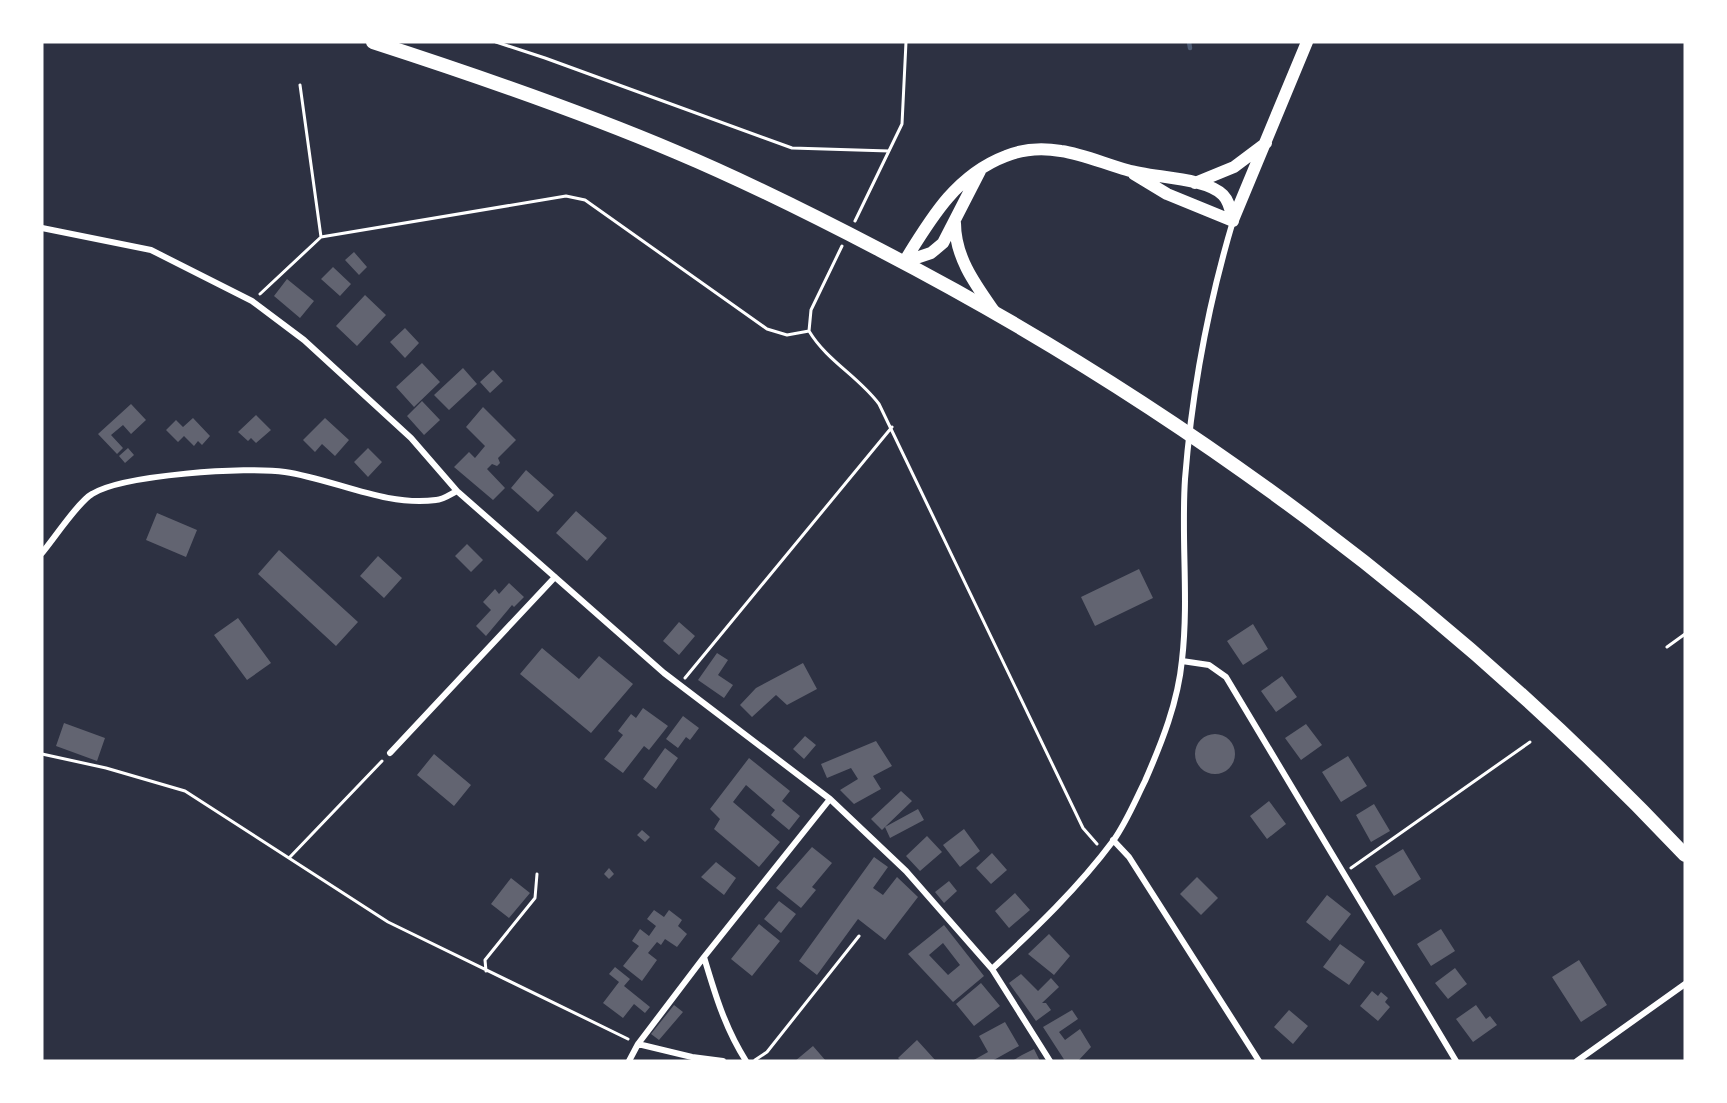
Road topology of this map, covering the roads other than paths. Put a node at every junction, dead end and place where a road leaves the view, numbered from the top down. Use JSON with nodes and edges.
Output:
{"nodes":[{"id":1,"x":374,"y":42,"type":"edge"},
{"id":2,"x":1307,"y":42,"type":"edge"},
{"id":3,"x":1266,"y":142,"type":"junction"},
{"id":4,"x":980,"y":171,"type":"junction"},
{"id":5,"x":1128,"y":171,"type":"junction"},
{"id":6,"x":1194,"y":183,"type":"junction"},
{"id":7,"x":1233,"y":221,"type":"junction"},
{"id":8,"x":955,"y":223,"type":"junction"},
{"id":9,"x":42,"y":228,"type":"edge"},
{"id":10,"x":904,"y":262,"type":"junction"},
{"id":11,"x":994,"y":311,"type":"junction"},
{"id":12,"x":457,"y":491,"type":"junction"},
{"id":13,"x":42,"y":553,"type":"edge"},
{"id":14,"x":555,"y":578,"type":"junction"},
{"id":15,"x":1182,"y":661,"type":"junction"},
{"id":16,"x":390,"y":753,"type":"road end"},
{"id":17,"x":830,"y":799,"type":"junction"},
{"id":18,"x":1113,"y":840,"type":"junction"},
{"id":19,"x":1685,"y":855,"type":"edge"},
{"id":20,"x":704,"y":957,"type":"junction"},
{"id":21,"x":992,"y":969,"type":"junction"},
{"id":22,"x":1685,"y":984,"type":"edge"},
{"id":23,"x":638,"y":1044,"type":"junction"},
{"id":24,"x":629,"y":1061,"type":"edge"},
{"id":25,"x":723,"y":1061,"type":"edge"},
{"id":26,"x":746,"y":1061,"type":"edge"},
{"id":27,"x":1050,"y":1061,"type":"edge"},
{"id":28,"x":1259,"y":1061,"type":"edge"},
{"id":29,"x":1456,"y":1061,"type":"edge"},
{"id":30,"x":1577,"y":1061,"type":"edge"}],
"edges":[{"from":1,"to":10,"type":"main road"},
{"from":2,"to":3,"type":"main road"},
{"from":3,"to":6,"type":"main road"},
{"from":3,"to":7,"type":"main road"},
{"from":4,"to":5,"type":"main road"},
{"from":4,"to":8,"type":"main road"},
{"from":4,"to":10,"type":"main road"},
{"from":5,"to":6,"type":"main road"},
{"from":5,"to":7,"type":"main road"},
{"from":6,"to":7,"type":"main road"},
{"from":7,"to":15,"type":"street"},
{"from":8,"to":10,"type":"main road"},
{"from":8,"to":11,"type":"main road"},
{"from":9,"to":12,"type":"street"},
{"from":10,"to":11,"type":"main road"},
{"from":11,"to":19,"type":"main road"},
{"from":12,"to":13,"type":"street"},
{"from":12,"to":14,"type":"street"},
{"from":14,"to":16,"type":"street"},
{"from":14,"to":17,"type":"street"},
{"from":15,"to":18,"type":"street"},
{"from":15,"to":29,"type":"street"},
{"from":17,"to":20,"type":"street"},
{"from":17,"to":21,"type":"street"},
{"from":18,"to":21,"type":"street"},
{"from":18,"to":28,"type":"street"},
{"from":20,"to":23,"type":"street"},
{"from":20,"to":26,"type":"street"},
{"from":21,"to":27,"type":"street"},
{"from":22,"to":30,"type":"street"},
{"from":23,"to":24,"type":"street"},
{"from":23,"to":25,"type":"street"}]}
